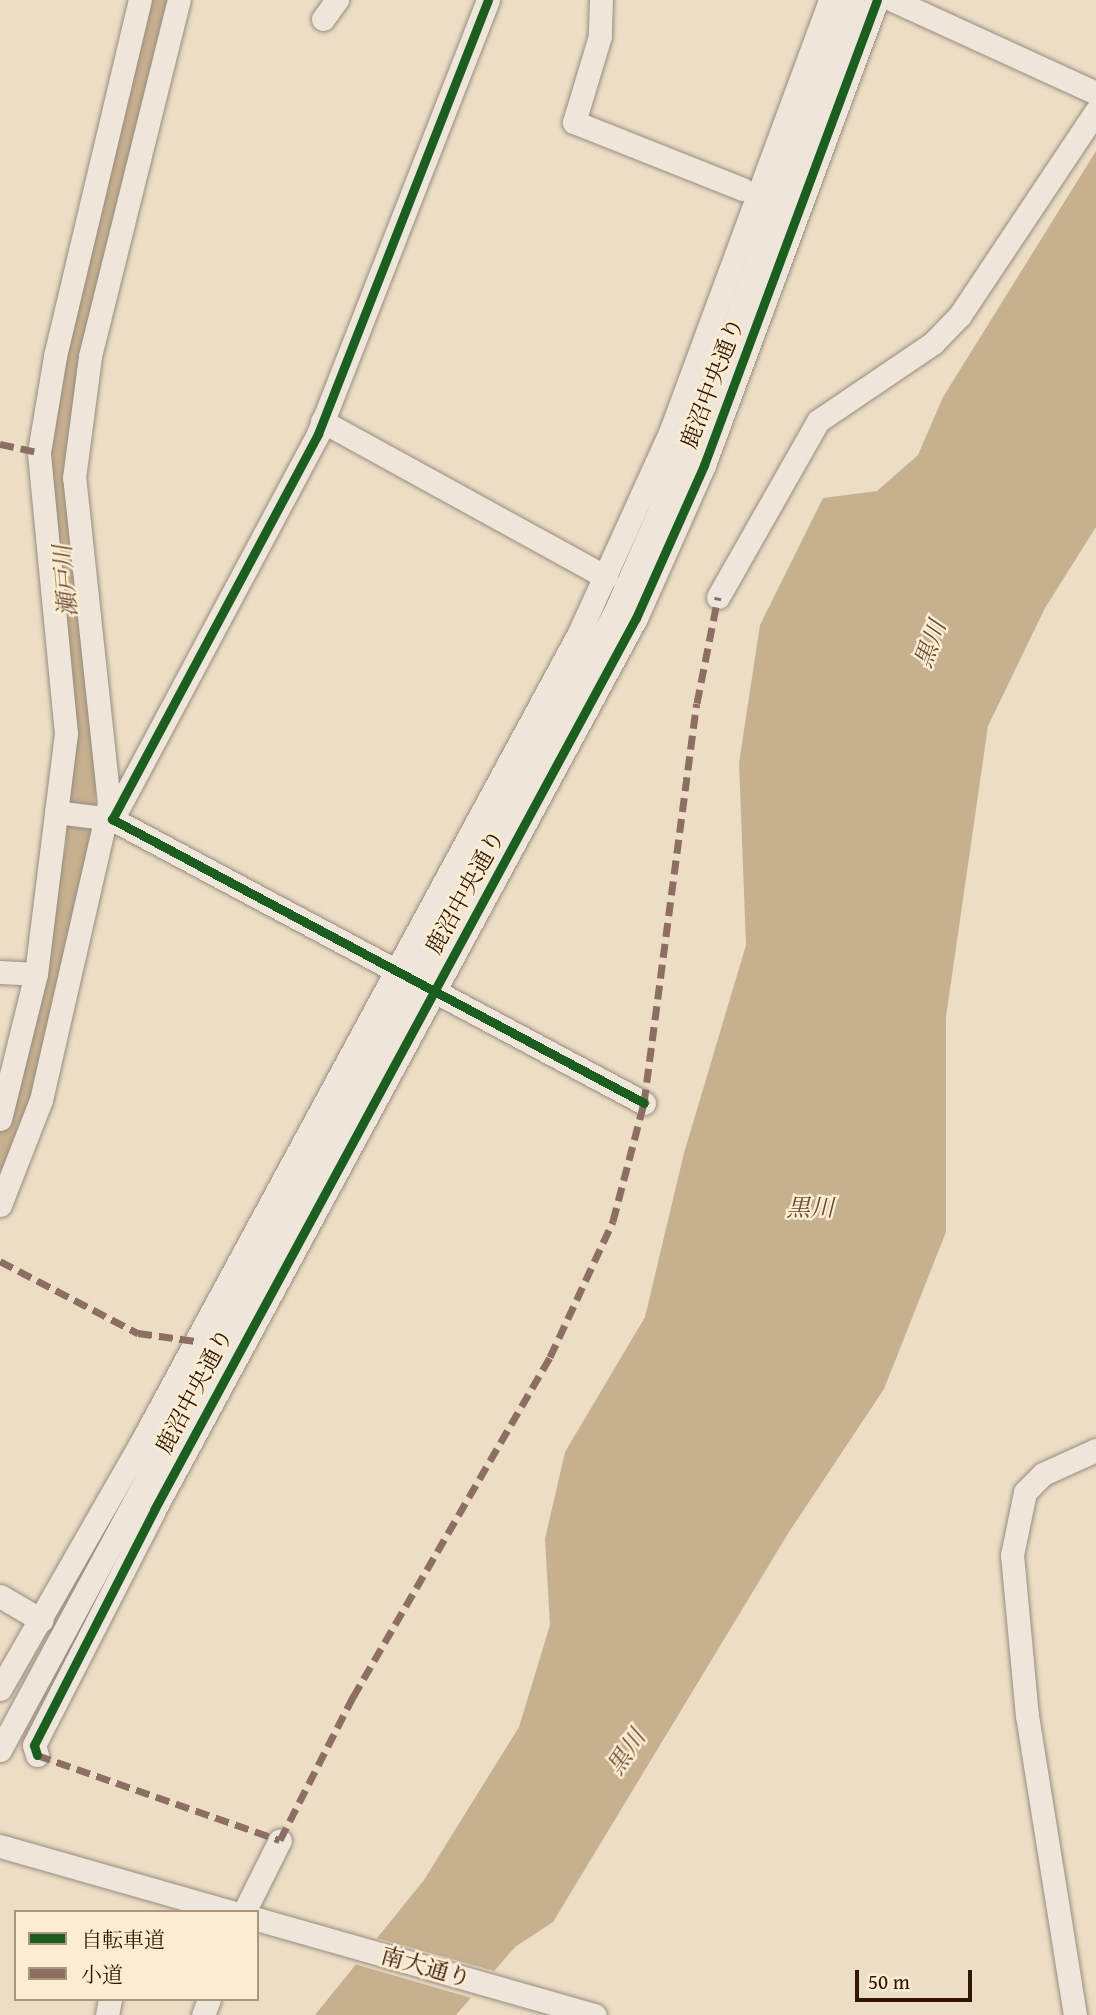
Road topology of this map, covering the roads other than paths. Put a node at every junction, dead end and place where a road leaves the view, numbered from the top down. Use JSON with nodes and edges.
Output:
{"nodes":[{"id":1,"x":140,"y":0,"type":"edge"},
{"id":2,"x":179,"y":0,"type":"edge"},
{"id":3,"x":337,"y":0,"type":"edge"},
{"id":4,"x":488,"y":0,"type":"edge"},
{"id":5,"x":601,"y":0,"type":"edge"},
{"id":6,"x":830,"y":0,"type":"edge"},
{"id":7,"x":853,"y":0,"type":"edge"},
{"id":8,"x":877,"y":0,"type":"edge"},
{"id":9,"x":893,"y":0,"type":"edge"},
{"id":10,"x":323,"y":19,"type":"dead end"},
{"id":11,"x":1096,"y":93,"type":"edge"},
{"id":12,"x":1096,"y":111,"type":"edge"},
{"id":13,"x":742,"y":190,"type":"dead end"},
{"id":14,"x":323,"y":422,"type":"junction"},
{"id":15,"x":606,"y":577,"type":"junction"},
{"id":16,"x":718,"y":597,"type":"dead end"},
{"id":17,"x":56,"y":812,"type":"junction"},
{"id":18,"x":108,"y":819,"type":"junction"},
{"id":19,"x":0,"y":972,"type":"edge"},
{"id":20,"x":36,"y":974,"type":"junction"},
{"id":21,"x":416,"y":981,"type":"junction"},
{"id":22,"x":644,"y":1103,"type":"dead end"},
{"id":23,"x":0,"y":1119,"type":"edge"},
{"id":24,"x":0,"y":1205,"type":"edge"},
{"id":25,"x":1096,"y":1450,"type":"edge"},
{"id":26,"x":135,"y":1500,"type":"junction"},
{"id":27,"x":0,"y":1596,"type":"edge"},
{"id":28,"x":41,"y":1620,"type":"junction"},
{"id":29,"x":0,"y":1689,"type":"edge"},
{"id":30,"x":10,"y":1706,"type":"edge"},
{"id":31,"x":46,"y":1723,"type":"junction"},
{"id":32,"x":0,"y":1750,"type":"edge"},
{"id":33,"x":37,"y":1755,"type":"dead end"},
{"id":34,"x":280,"y":1840,"type":"dead end"},
{"id":35,"x":0,"y":1846,"type":"edge"},
{"id":36,"x":224,"y":1910,"type":"edge"},
{"id":37,"x":245,"y":1910,"type":"edge"},
{"id":38,"x":259,"y":1920,"type":"edge"},
{"id":39,"x":595,"y":2015,"type":"edge"},
{"id":40,"x":1075,"y":2015,"type":"edge"}],
"edges":[{"from":1,"to":17,"type":"street"},
{"from":2,"to":18,"type":"street"},
{"from":3,"to":10,"type":"street"},
{"from":4,"to":14,"type":"street"},
{"from":5,"to":13,"type":"street"},
{"from":6,"to":15,"type":"street"},
{"from":7,"to":21,"type":"street","name":"鹿沼中央通り"},
{"from":8,"to":21,"type":"street"},
{"from":9,"to":11,"type":"street"},
{"from":12,"to":16,"type":"street"},
{"from":14,"to":15,"type":"street"},
{"from":14,"to":18,"type":"street"},
{"from":15,"to":21,"type":"street"},
{"from":17,"to":18,"type":"street"},
{"from":17,"to":20,"type":"street"},
{"from":18,"to":21,"type":"street"},
{"from":18,"to":24,"type":"street"},
{"from":19,"to":20,"type":"street"},
{"from":20,"to":23,"type":"street"},
{"from":21,"to":22,"type":"street"},
{"from":21,"to":26,"type":"street"},
{"from":21,"to":26,"type":"street"},
{"from":25,"to":40,"type":"street"},
{"from":26,"to":28,"type":"street"},
{"from":26,"to":30,"type":"street"},
{"from":26,"to":31,"type":"street"},
{"from":27,"to":28,"type":"street"},
{"from":28,"to":29,"type":"street"},
{"from":30,"to":31,"type":"street"},
{"from":30,"to":32,"type":"street"},
{"from":31,"to":33,"type":"street"},
{"from":34,"to":37,"type":"street"},
{"from":35,"to":36,"type":"street"},
{"from":38,"to":39,"type":"street","name":"南大通り"}]}
